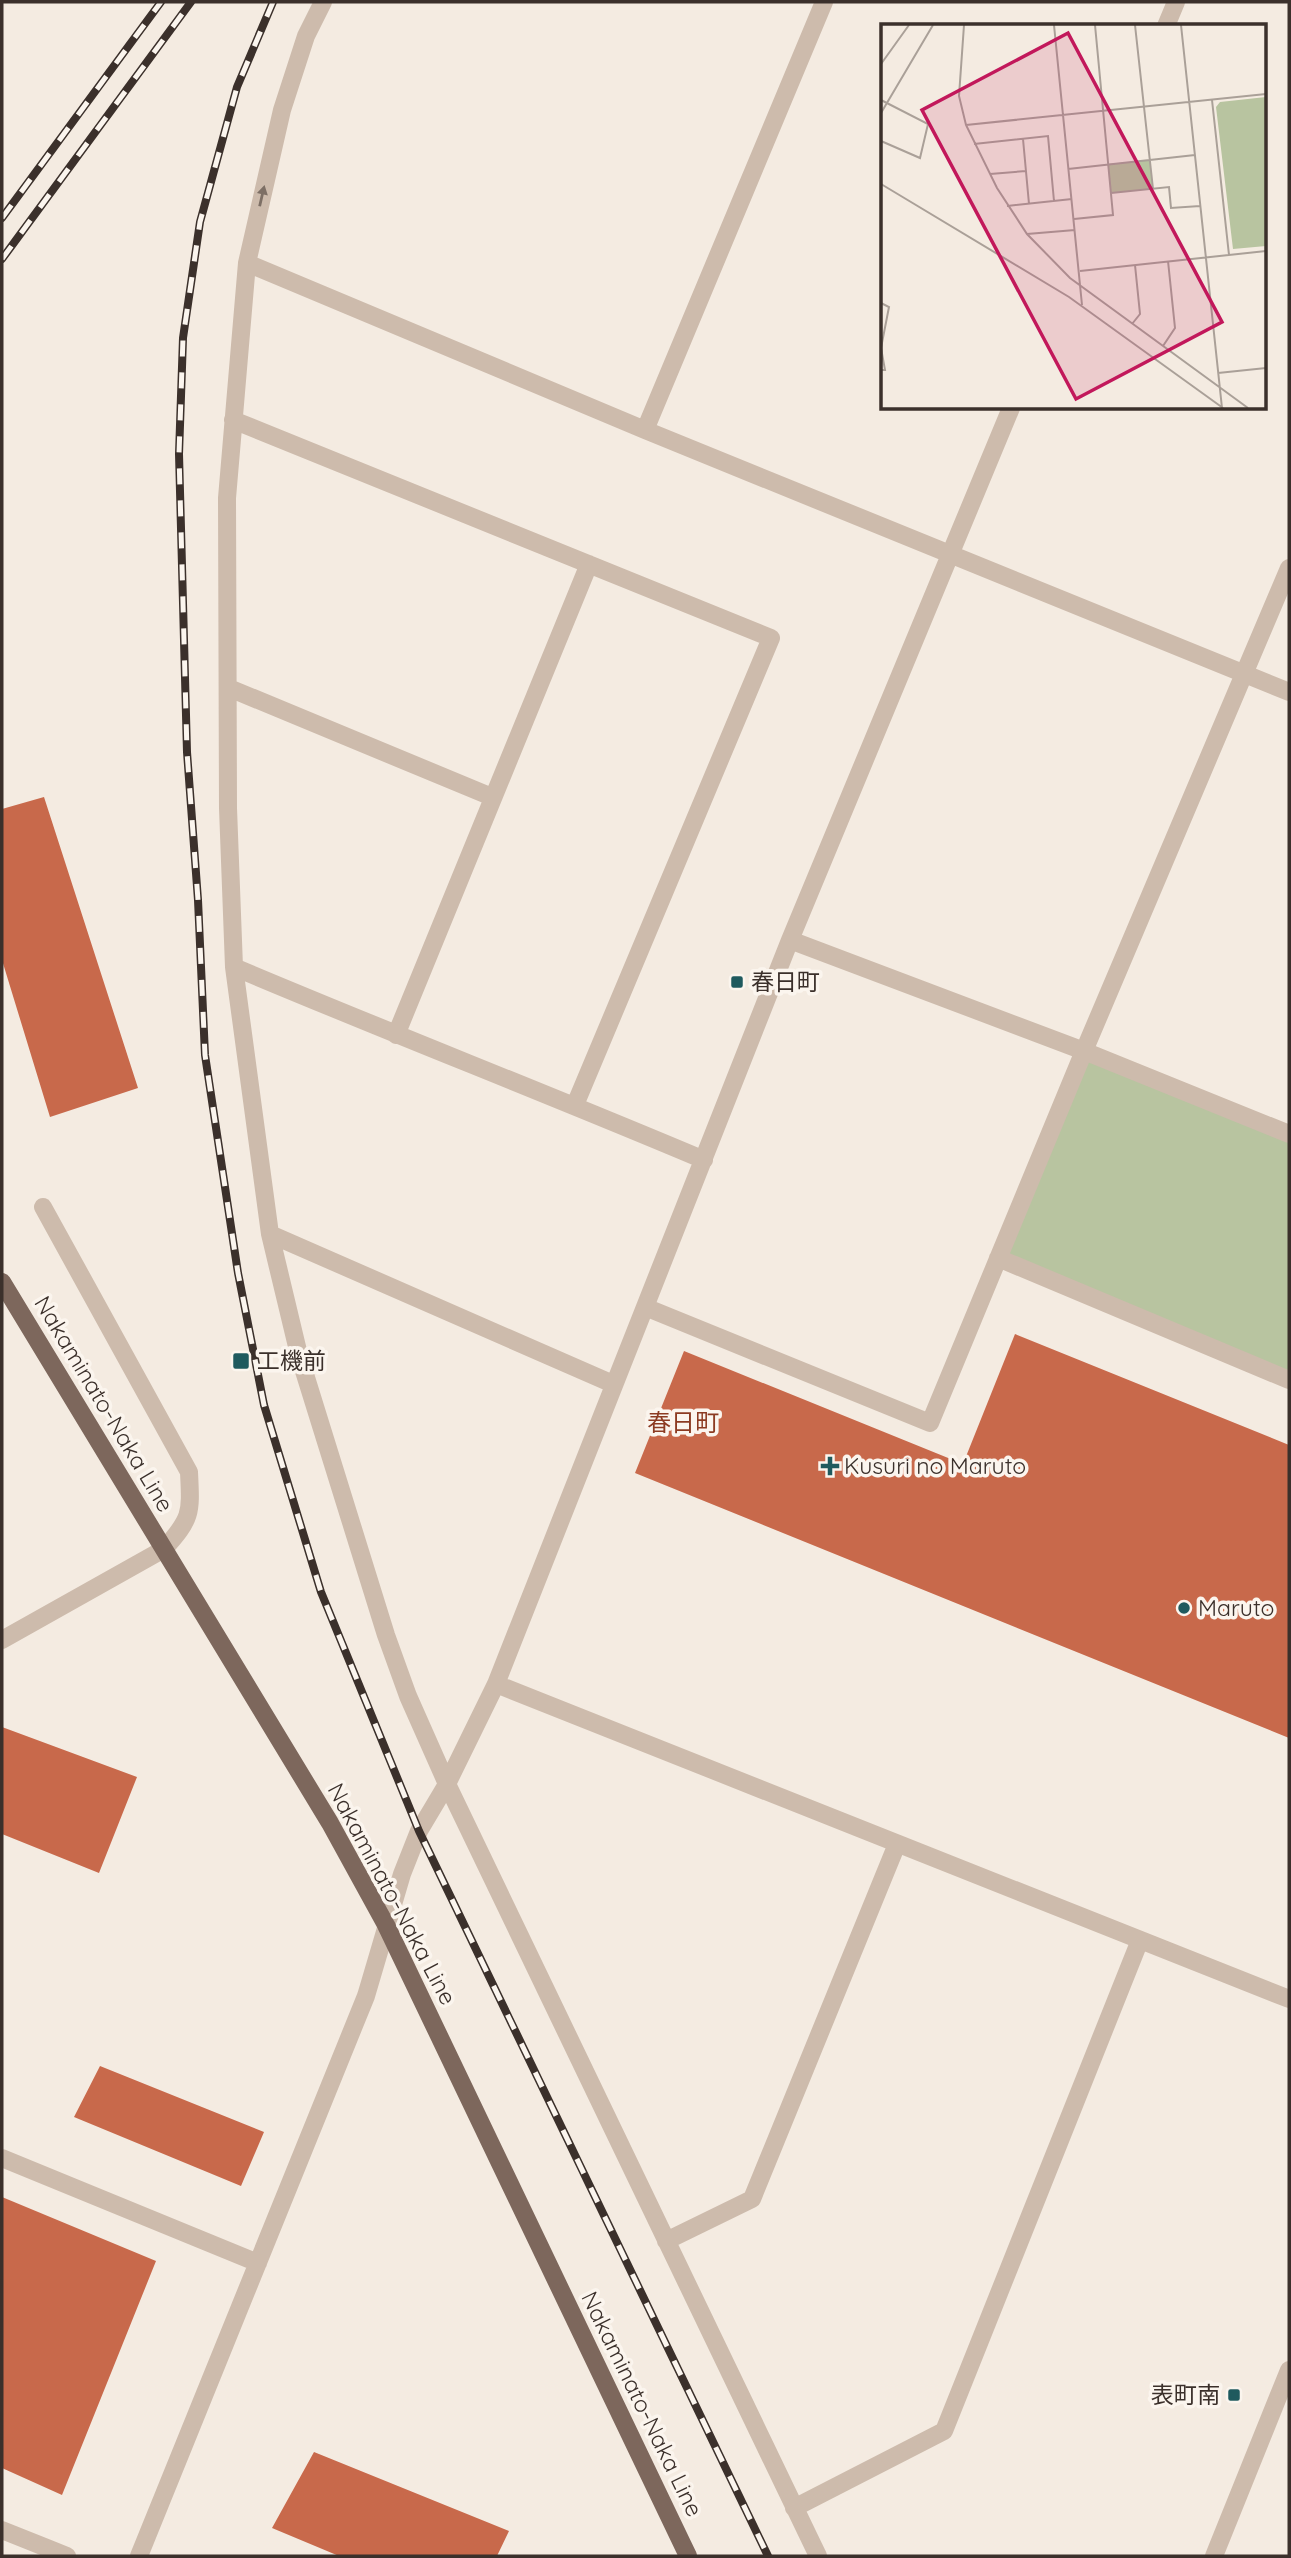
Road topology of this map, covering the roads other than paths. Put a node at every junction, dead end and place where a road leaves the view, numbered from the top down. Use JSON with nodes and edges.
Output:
{"nodes":[{"id":1,"x":323,"y":2,"type":"edge"},
{"id":2,"x":824,"y":2,"type":"edge"},
{"id":3,"x":1176,"y":2,"type":"edge"},
{"id":4,"x":1167,"y":24,"type":"edge"},
{"id":5,"x":247,"y":262,"type":"junction"},
{"id":6,"x":1010,"y":410,"type":"edge"},
{"id":7,"x":233,"y":420,"type":"junction"},
{"id":8,"x":645,"y":430,"type":"junction"},
{"id":9,"x":951,"y":553,"type":"junction"},
{"id":10,"x":589,"y":564,"type":"junction"},
{"id":11,"x":1289,"y":568,"type":"edge"},
{"id":12,"x":1245,"y":673,"type":"junction"},
{"id":13,"x":229,"y":688,"type":"junction"},
{"id":14,"x":1289,"y":692,"type":"edge"},
{"id":15,"x":492,"y":797,"type":"junction"},
{"id":16,"x":790,"y":940,"type":"junction"},
{"id":17,"x":234,"y":967,"type":"junction"},
{"id":18,"x":396,"y":1035,"type":"junction"},
{"id":19,"x":1084,"y":1051,"type":"junction"},
{"id":20,"x":575,"y":1105,"type":"junction"},
{"id":21,"x":1289,"y":1134,"type":"edge"},
{"id":22,"x":704,"y":1160,"type":"junction"},
{"id":23,"x":43,"y":1207,"type":"dead end"},
{"id":24,"x":270,"y":1234,"type":"junction"},
{"id":25,"x":998,"y":1258,"type":"junction"},
{"id":26,"x":2,"y":1282,"type":"edge"},
{"id":27,"x":645,"y":1307,"type":"junction"},
{"id":28,"x":1289,"y":1380,"type":"edge"},
{"id":29,"x":613,"y":1384,"type":"junction"},
{"id":30,"x":164,"y":1549,"type":"junction"},
{"id":31,"x":2,"y":1640,"type":"edge"},
{"id":32,"x":496,"y":1684,"type":"junction"},
{"id":33,"x":447,"y":1784,"type":"junction"},
{"id":34,"x":897,"y":1844,"type":"junction"},
{"id":35,"x":386,"y":1925,"type":"junction"},
{"id":36,"x":1140,"y":1940,"type":"junction"},
{"id":37,"x":1289,"y":1999,"type":"edge"},
{"id":38,"x":2,"y":2158,"type":"edge"},
{"id":39,"x":666,"y":2241,"type":"junction"},
{"id":40,"x":258,"y":2263,"type":"junction"},
{"id":41,"x":1289,"y":2370,"type":"edge"},
{"id":42,"x":794,"y":2508,"type":"junction"},
{"id":43,"x":2,"y":2530,"type":"edge"},
{"id":44,"x":67,"y":2556,"type":"edge"},
{"id":45,"x":139,"y":2556,"type":"edge"},
{"id":46,"x":688,"y":2556,"type":"edge"},
{"id":47,"x":818,"y":2556,"type":"edge"},
{"id":48,"x":1214,"y":2556,"type":"edge"}],
"edges":[{"from":5,"to":1,"type":"street","one_way":true},
{"from":2,"to":8,"type":"street"},
{"from":3,"to":4,"type":"street"},
{"from":5,"to":7,"type":"street"},
{"from":5,"to":8,"type":"street"},
{"from":6,"to":9,"type":"street"},
{"from":7,"to":10,"type":"street"},
{"from":7,"to":13,"type":"street"},
{"from":8,"to":9,"type":"street"},
{"from":9,"to":12,"type":"street"},
{"from":9,"to":16,"type":"street"},
{"from":10,"to":15,"type":"street"},
{"from":10,"to":20,"type":"street"},
{"from":11,"to":12,"type":"street"},
{"from":12,"to":14,"type":"street"},
{"from":12,"to":19,"type":"street"},
{"from":13,"to":15,"type":"street"},
{"from":13,"to":17,"type":"street"},
{"from":15,"to":18,"type":"street"},
{"from":16,"to":19,"type":"street"},
{"from":16,"to":22,"type":"street"},
{"from":17,"to":18,"type":"street"},
{"from":17,"to":24,"type":"street"},
{"from":18,"to":20,"type":"street"},
{"from":19,"to":21,"type":"street"},
{"from":19,"to":25,"type":"street"},
{"from":20,"to":22,"type":"street"},
{"from":22,"to":27,"type":"street"},
{"from":23,"to":30,"type":"street"},
{"from":24,"to":29,"type":"street"},
{"from":24,"to":33,"type":"street"},
{"from":25,"to":27,"type":"street"},
{"from":25,"to":28,"type":"street"},
{"from":26,"to":30,"type":"main road","name":"Nakaminato-Naka Line"},
{"from":27,"to":29,"type":"street"},
{"from":29,"to":32,"type":"street"},
{"from":30,"to":31,"type":"street"},
{"from":30,"to":35,"type":"main road","name":"Nakaminato-Naka Line"},
{"from":32,"to":33,"type":"street"},
{"from":32,"to":34,"type":"street"},
{"from":33,"to":35,"type":"street"},
{"from":33,"to":39,"type":"street"},
{"from":34,"to":36,"type":"street"},
{"from":34,"to":39,"type":"street"},
{"from":35,"to":40,"type":"street"},
{"from":35,"to":46,"type":"main road","name":"Nakaminato-Naka Line"},
{"from":36,"to":37,"type":"street"},
{"from":36,"to":42,"type":"street"},
{"from":38,"to":40,"type":"street"},
{"from":39,"to":42,"type":"street"},
{"from":40,"to":45,"type":"street"},
{"from":41,"to":48,"type":"street"},
{"from":42,"to":47,"type":"street"},
{"from":43,"to":44,"type":"street"}]}
